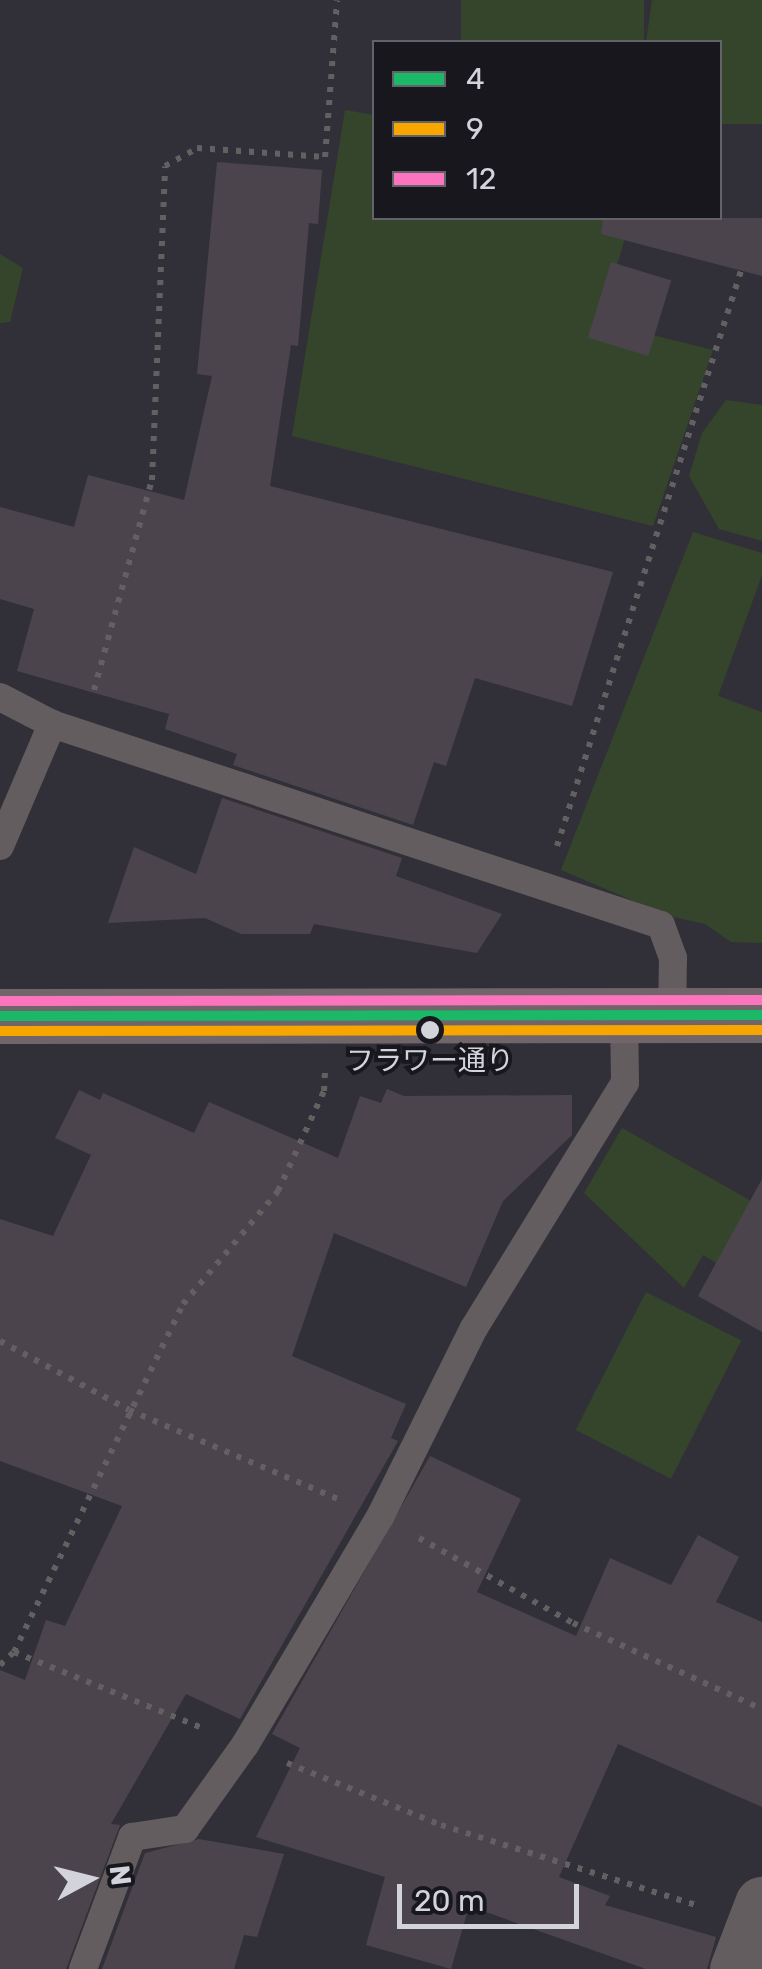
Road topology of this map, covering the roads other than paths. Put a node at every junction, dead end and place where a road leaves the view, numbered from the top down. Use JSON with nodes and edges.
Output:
{"nodes":[{"id":1,"x":0,"y":696,"type":"edge"},
{"id":2,"x":52,"y":724,"type":"junction"},
{"id":3,"x":0,"y":846,"type":"edge"},
{"id":4,"x":648,"y":1015,"type":"junction"},
{"id":5,"x":762,"y":1015,"type":"edge"},
{"id":6,"x":0,"y":1016,"type":"edge"},
{"id":7,"x":84,"y":1969,"type":"edge"}],
"edges":[{"from":1,"to":2,"type":"lane"},
{"from":2,"to":3,"type":"lane"},
{"from":2,"to":4,"type":"lane"},
{"from":4,"to":5,"type":"street"},
{"from":4,"to":6,"type":"street"},
{"from":4,"to":7,"type":"lane"}]}
